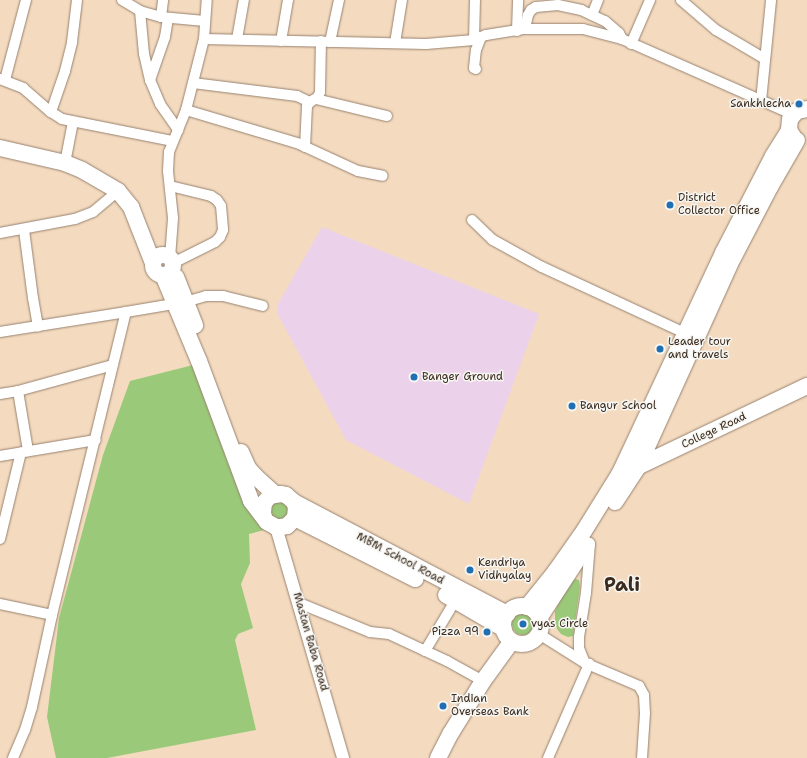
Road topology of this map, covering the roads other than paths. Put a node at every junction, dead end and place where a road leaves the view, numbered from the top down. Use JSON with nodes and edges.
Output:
{"nodes":[{"id":1,"x":26,"y":0,"type":"edge"},
{"id":2,"x":77,"y":0,"type":"edge"},
{"id":3,"x":122,"y":0,"type":"edge"},
{"id":4,"x":163,"y":0,"type":"edge"},
{"id":5,"x":207,"y":0,"type":"edge"},
{"id":6,"x":244,"y":0,"type":"edge"},
{"id":7,"x":288,"y":0,"type":"edge"},
{"id":8,"x":339,"y":0,"type":"edge"},
{"id":9,"x":402,"y":0,"type":"edge"},
{"id":10,"x":475,"y":0,"type":"edge"},
{"id":11,"x":518,"y":0,"type":"edge"},
{"id":12,"x":598,"y":0,"type":"edge"},
{"id":13,"x":650,"y":0,"type":"edge"},
{"id":14,"x":681,"y":0,"type":"edge"},
{"id":15,"x":771,"y":0,"type":"edge"},
{"id":16,"x":140,"y":11,"type":"junction"},
{"id":17,"x":592,"y":15,"type":"junction"},
{"id":18,"x":165,"y":17,"type":"junction"},
{"id":19,"x":205,"y":21,"type":"junction"},
{"id":20,"x":521,"y":30,"type":"junction"},
{"id":21,"x":204,"y":39,"type":"junction"},
{"id":22,"x":237,"y":39,"type":"junction"},
{"id":23,"x":477,"y":39,"type":"junction"},
{"id":24,"x":281,"y":40,"type":"junction"},
{"id":25,"x":325,"y":42,"type":"junction"},
{"id":26,"x":626,"y":42,"type":"junction"},
{"id":27,"x":395,"y":43,"type":"junction"},
{"id":28,"x":765,"y":58,"type":"junction"},
{"id":29,"x":476,"y":69,"type":"dead end"},
{"id":30,"x":2,"y":79,"type":"edge"},
{"id":31,"x":150,"y":80,"type":"junction"},
{"id":32,"x":193,"y":83,"type":"junction"},
{"id":33,"x":313,"y":100,"type":"junction"},
{"id":34,"x":761,"y":101,"type":"junction"},
{"id":35,"x":186,"y":110,"type":"junction"},
{"id":36,"x":51,"y":112,"type":"junction"},
{"id":37,"x":387,"y":116,"type":"dead end"},
{"id":38,"x":73,"y":122,"type":"junction"},
{"id":39,"x":799,"y":127,"type":"edge"},
{"id":40,"x":178,"y":130,"type":"junction"},
{"id":41,"x":172,"y":141,"type":"junction"},
{"id":42,"x":304,"y":147,"type":"junction"},
{"id":43,"x":0,"y":148,"type":"edge"},
{"id":44,"x":65,"y":163,"type":"junction"},
{"id":45,"x":383,"y":176,"type":"dead end"},
{"id":46,"x":170,"y":186,"type":"junction"},
{"id":47,"x":118,"y":191,"type":"junction"},
{"id":48,"x":472,"y":220,"type":"dead end"},
{"id":49,"x":24,"y":230,"type":"junction"},
{"id":50,"x":0,"y":234,"type":"edge"},
{"id":51,"x":166,"y":265,"type":"junction"},
{"id":52,"x":180,"y":303,"type":"junction"},
{"id":53,"x":263,"y":306,"type":"dead end"},
{"id":54,"x":126,"y":312,"type":"junction"},
{"id":55,"x":38,"y":327,"type":"junction"},
{"id":56,"x":0,"y":332,"type":"edge"},
{"id":57,"x":685,"y":334,"type":"junction"},
{"id":58,"x":113,"y":365,"type":"junction"},
{"id":59,"x":807,"y":386,"type":"edge"},
{"id":60,"x":18,"y":391,"type":"junction"},
{"id":61,"x":0,"y":394,"type":"edge"},
{"id":62,"x":96,"y":440,"type":"junction"},
{"id":63,"x":25,"y":452,"type":"junction"},
{"id":64,"x":0,"y":456,"type":"edge"},
{"id":65,"x":638,"y":467,"type":"junction"},
{"id":66,"x":620,"y":473,"type":"junction"},
{"id":67,"x":275,"y":494,"type":"junction"},
{"id":68,"x":294,"y":502,"type":"junction"},
{"id":69,"x":295,"y":518,"type":"junction"},
{"id":70,"x":270,"y":522,"type":"junction"},
{"id":71,"x":0,"y":539,"type":"edge"},
{"id":72,"x":591,"y":540,"type":"junction"},
{"id":73,"x":458,"y":595,"type":"junction"},
{"id":74,"x":299,"y":603,"type":"junction"},
{"id":75,"x":0,"y":604,"type":"edge"},
{"id":76,"x":527,"y":606,"type":"junction"},
{"id":77,"x":52,"y":615,"type":"junction"},
{"id":78,"x":540,"y":617,"type":"junction"},
{"id":79,"x":508,"y":628,"type":"junction"},
{"id":80,"x":539,"y":634,"type":"junction"},
{"id":81,"x":425,"y":651,"type":"junction"},
{"id":82,"x":587,"y":664,"type":"junction"},
{"id":83,"x":483,"y":681,"type":"junction"},
{"id":84,"x":13,"y":758,"type":"edge"},
{"id":85,"x":343,"y":758,"type":"edge"},
{"id":86,"x":438,"y":758,"type":"edge"},
{"id":87,"x":548,"y":758,"type":"edge"},
{"id":88,"x":642,"y":758,"type":"edge"}],
"edges":[{"from":1,"to":30,"type":"street"},
{"from":2,"to":36,"type":"street"},
{"from":3,"to":16,"type":"street"},
{"from":4,"to":18,"type":"street"},
{"from":5,"to":19,"type":"street"},
{"from":6,"to":22,"type":"street"},
{"from":7,"to":24,"type":"street"},
{"from":8,"to":25,"type":"street"},
{"from":9,"to":27,"type":"street"},
{"from":10,"to":23,"type":"street"},
{"from":11,"to":20,"type":"street"},
{"from":12,"to":17,"type":"street"},
{"from":13,"to":26,"type":"street"},
{"from":14,"to":28,"type":"street"},
{"from":15,"to":28,"type":"street"},
{"from":16,"to":18,"type":"street"},
{"from":16,"to":31,"type":"street"},
{"from":17,"to":20,"type":"street"},
{"from":17,"to":26,"type":"street"},
{"from":18,"to":19,"type":"street"},
{"from":18,"to":31,"type":"street"},
{"from":19,"to":21,"type":"street"},
{"from":20,"to":23,"type":"street"},
{"from":20,"to":26,"type":"street"},
{"from":21,"to":22,"type":"street"},
{"from":21,"to":32,"type":"street"},
{"from":22,"to":24,"type":"street"},
{"from":23,"to":27,"type":"street"},
{"from":23,"to":29,"type":"street"},
{"from":24,"to":25,"type":"street"},
{"from":25,"to":27,"type":"street"},
{"from":25,"to":33,"type":"street"},
{"from":26,"to":34,"type":"street"},
{"from":28,"to":34,"type":"street"},
{"from":30,"to":36,"type":"street"},
{"from":31,"to":40,"type":"street"},
{"from":32,"to":33,"type":"street"},
{"from":32,"to":35,"type":"street"},
{"from":33,"to":37,"type":"street"},
{"from":33,"to":42,"type":"street"},
{"from":34,"to":39,"type":"street"},
{"from":35,"to":40,"type":"street"},
{"from":35,"to":42,"type":"street"},
{"from":36,"to":38,"type":"street"},
{"from":38,"to":41,"type":"street"},
{"from":38,"to":44,"type":"street"},
{"from":39,"to":57,"type":"main road"},
{"from":39,"to":65,"type":"main road"},
{"from":40,"to":41,"type":"street"},
{"from":41,"to":46,"type":"street"},
{"from":42,"to":45,"type":"street"},
{"from":43,"to":44,"type":"main road"},
{"from":44,"to":47,"type":"main road"},
{"from":46,"to":51,"type":"street"},
{"from":46,"to":51,"type":"street"},
{"from":47,"to":49,"type":"street"},
{"from":47,"to":51,"type":"main road"},
{"from":48,"to":57,"type":"street"},
{"from":49,"to":50,"type":"street"},
{"from":49,"to":55,"type":"street"},
{"from":51,"to":52,"type":"main road"},
{"from":52,"to":53,"type":"street"},
{"from":52,"to":54,"type":"street"},
{"from":52,"to":67,"type":"main road"},
{"from":52,"to":70,"type":"main road"},
{"from":54,"to":55,"type":"street"},
{"from":54,"to":58,"type":"street"},
{"from":55,"to":56,"type":"street"},
{"from":57,"to":66,"type":"main road"},
{"from":58,"to":60,"type":"street"},
{"from":58,"to":62,"type":"street"},
{"from":59,"to":65,"type":"main road","name":"College Road"},
{"from":60,"to":61,"type":"street"},
{"from":60,"to":63,"type":"street"},
{"from":62,"to":63,"type":"street"},
{"from":62,"to":77,"type":"street"},
{"from":63,"to":64,"type":"street"},
{"from":63,"to":71,"type":"street"},
{"from":65,"to":66,"type":"main road","name":"College Road"},
{"from":65,"to":72,"type":"main road"},
{"from":66,"to":76,"type":"main road"},
{"from":67,"to":68,"type":"main road"},
{"from":67,"to":70,"type":"main road"},
{"from":68,"to":69,"type":"main road"},
{"from":68,"to":73,"type":"main road","name":"MBM School Road"},
{"from":69,"to":70,"type":"main road"},
{"from":69,"to":73,"type":"main road","name":"MBM School Road"},
{"from":70,"to":74,"type":"street","name":"Mastan Baba Road"},
{"from":72,"to":78,"type":"main road"},
{"from":72,"to":82,"type":"street"},
{"from":73,"to":79,"type":"main road","name":"MBM School Road"},
{"from":73,"to":81,"type":"street"},
{"from":74,"to":81,"type":"street"},
{"from":74,"to":85,"type":"street","name":"Mastan Baba Road"},
{"from":75,"to":77,"type":"street"},
{"from":76,"to":78,"type":"main road"},
{"from":76,"to":79,"type":"main road"},
{"from":77,"to":84,"type":"street"},
{"from":78,"to":80,"type":"main road"},
{"from":79,"to":80,"type":"main road"},
{"from":79,"to":83,"type":"main road"},
{"from":80,"to":82,"type":"street"},
{"from":81,"to":83,"type":"street"},
{"from":82,"to":87,"type":"street"},
{"from":82,"to":88,"type":"street"},
{"from":83,"to":86,"type":"main road"}]}
